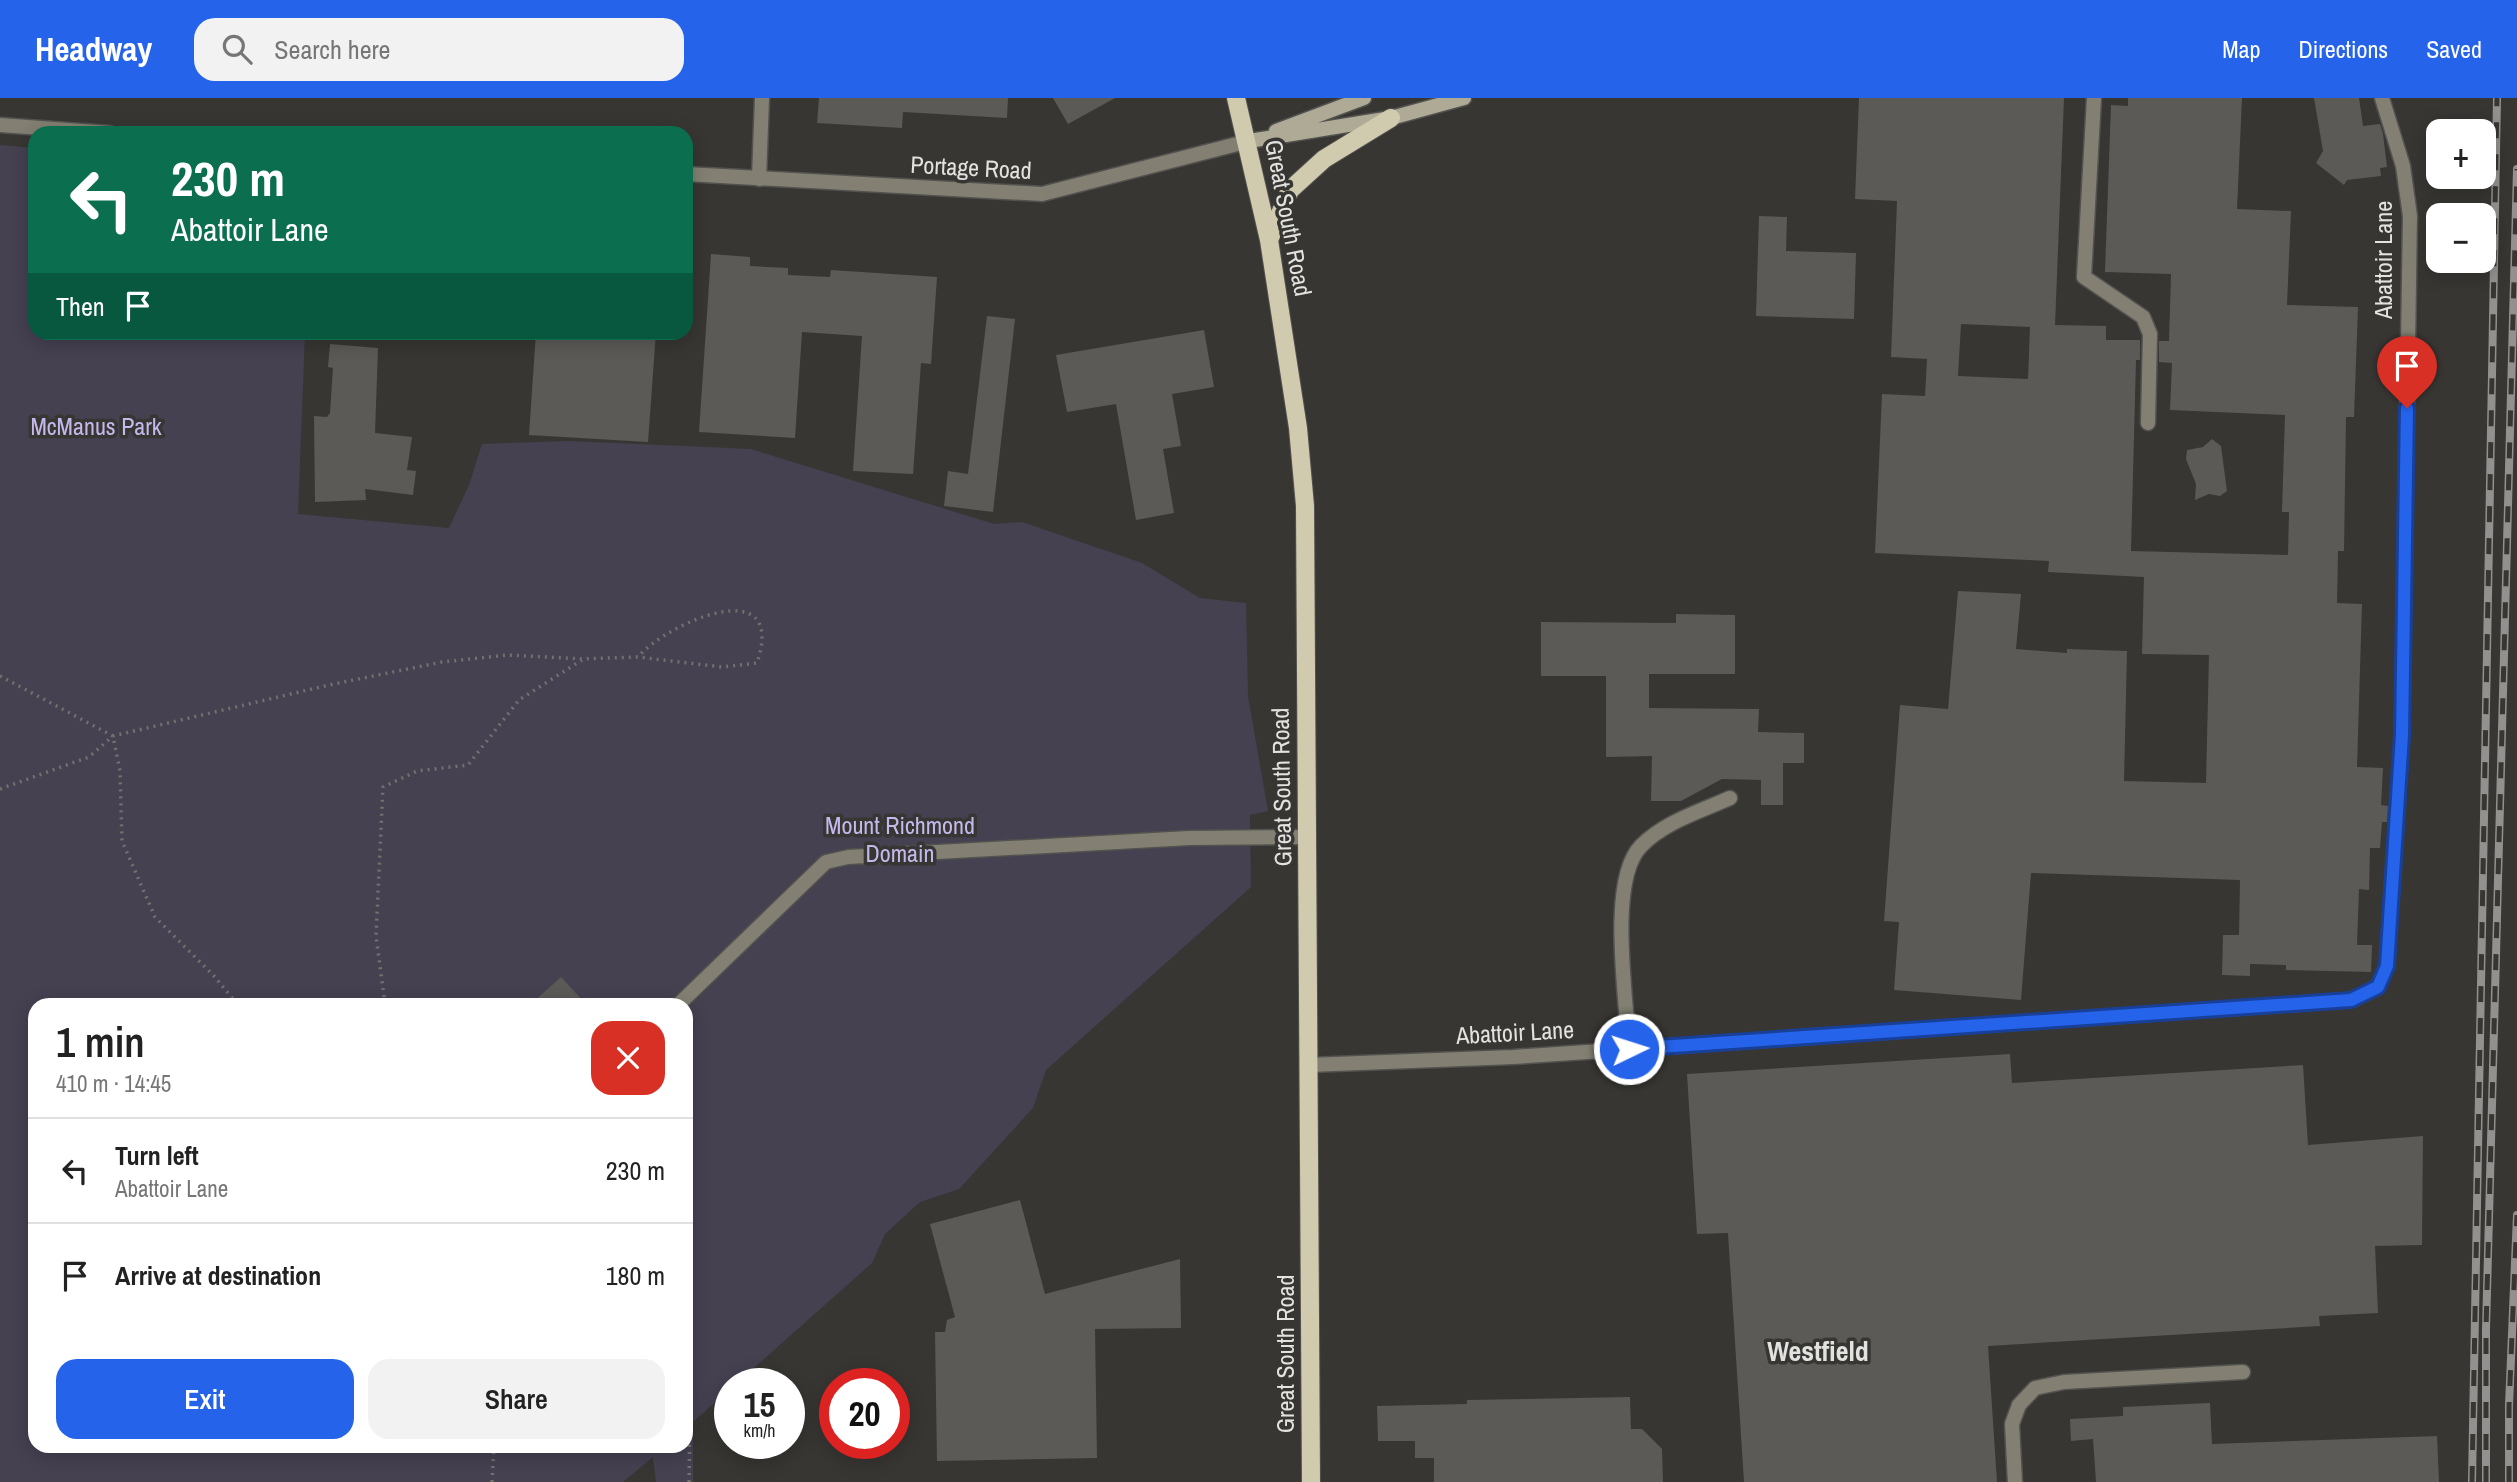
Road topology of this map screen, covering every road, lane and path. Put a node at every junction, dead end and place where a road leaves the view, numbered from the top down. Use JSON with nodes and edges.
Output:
{"nodes":[{"id":1,"x":761,"y":98,"type":"edge"},
{"id":2,"x":1236,"y":98,"type":"edge"},
{"id":3,"x":1364,"y":98,"type":"edge"},
{"id":4,"x":1464,"y":98,"type":"edge"},
{"id":5,"x":2094,"y":98,"type":"edge"},
{"id":6,"x":2382,"y":98,"type":"edge"},
{"id":7,"x":1391,"y":118,"type":"junction"},
{"id":8,"x":0,"y":125,"type":"edge"},
{"id":9,"x":28,"y":127,"type":"edge"},
{"id":10,"x":1249,"y":141,"type":"junction"},
{"id":11,"x":693,"y":174,"type":"edge"},
{"id":12,"x":759,"y":178,"type":"junction"},
{"id":13,"x":1269,"y":240,"type":"junction"},
{"id":14,"x":2148,"y":423,"type":"dead end"},
{"id":15,"x":638,"y":657,"type":"junction"},
{"id":16,"x":583,"y":659,"type":"junction"},
{"id":17,"x":0,"y":676,"type":"edge"},
{"id":18,"x":113,"y":736,"type":"junction"},
{"id":19,"x":0,"y":789,"type":"edge"},
{"id":20,"x":1730,"y":798,"type":"dead end"},
{"id":21,"x":1306,"y":837,"type":"junction"},
{"id":22,"x":232,"y":998,"type":"edge"},
{"id":23,"x":384,"y":998,"type":"edge"},
{"id":24,"x":685,"y":998,"type":"edge"},
{"id":25,"x":1629,"y":1049,"type":"junction"},
{"id":26,"x":1309,"y":1065,"type":"junction"},
{"id":27,"x":2243,"y":1372,"type":"dead end"},
{"id":28,"x":494,"y":1453,"type":"edge"},
{"id":29,"x":689,"y":1453,"type":"edge"},
{"id":30,"x":492,"y":1482,"type":"edge"},
{"id":31,"x":689,"y":1482,"type":"edge"},
{"id":32,"x":1311,"y":1482,"type":"edge"},
{"id":33,"x":2015,"y":1482,"type":"edge"}],
"edges":[{"from":1,"to":12,"type":"street"},
{"from":2,"to":10,"type":"main road","name":"Great South Road"},
{"from":3,"to":10,"type":"main road","name":"Portage Road"},
{"from":4,"to":7,"type":"main road","name":"Portage Road"},
{"from":5,"to":14,"type":"street"},
{"from":6,"to":25,"type":"street","name":"Abattoir Lane"},
{"from":7,"to":10,"type":"main road","name":"Portage Road"},
{"from":7,"to":13,"type":"main road"},
{"from":8,"to":9,"type":"street"},
{"from":10,"to":12,"type":"street","name":"Portage Road"},
{"from":10,"to":13,"type":"main road","name":"Great South Road"},
{"from":11,"to":12,"type":"street","name":"Portage Road"},
{"from":13,"to":21,"type":"main road","name":"Great South Road"},
{"from":15,"to":15,"type":"path"},
{"from":15,"to":16,"type":"path"},
{"from":16,"to":18,"type":"path"},
{"from":16,"to":23,"type":"path"},
{"from":17,"to":18,"type":"path"},
{"from":18,"to":19,"type":"path"},
{"from":18,"to":22,"type":"path"},
{"from":20,"to":25,"type":"street"},
{"from":21,"to":24,"type":"street"},
{"from":21,"to":26,"type":"main road","name":"Great South Road"},
{"from":25,"to":26,"type":"street","name":"Abattoir Lane"},
{"from":26,"to":32,"type":"main road","name":"Great South Road"},
{"from":27,"to":33,"type":"street"},
{"from":28,"to":30,"type":"path"},
{"from":29,"to":31,"type":"path"}]}
